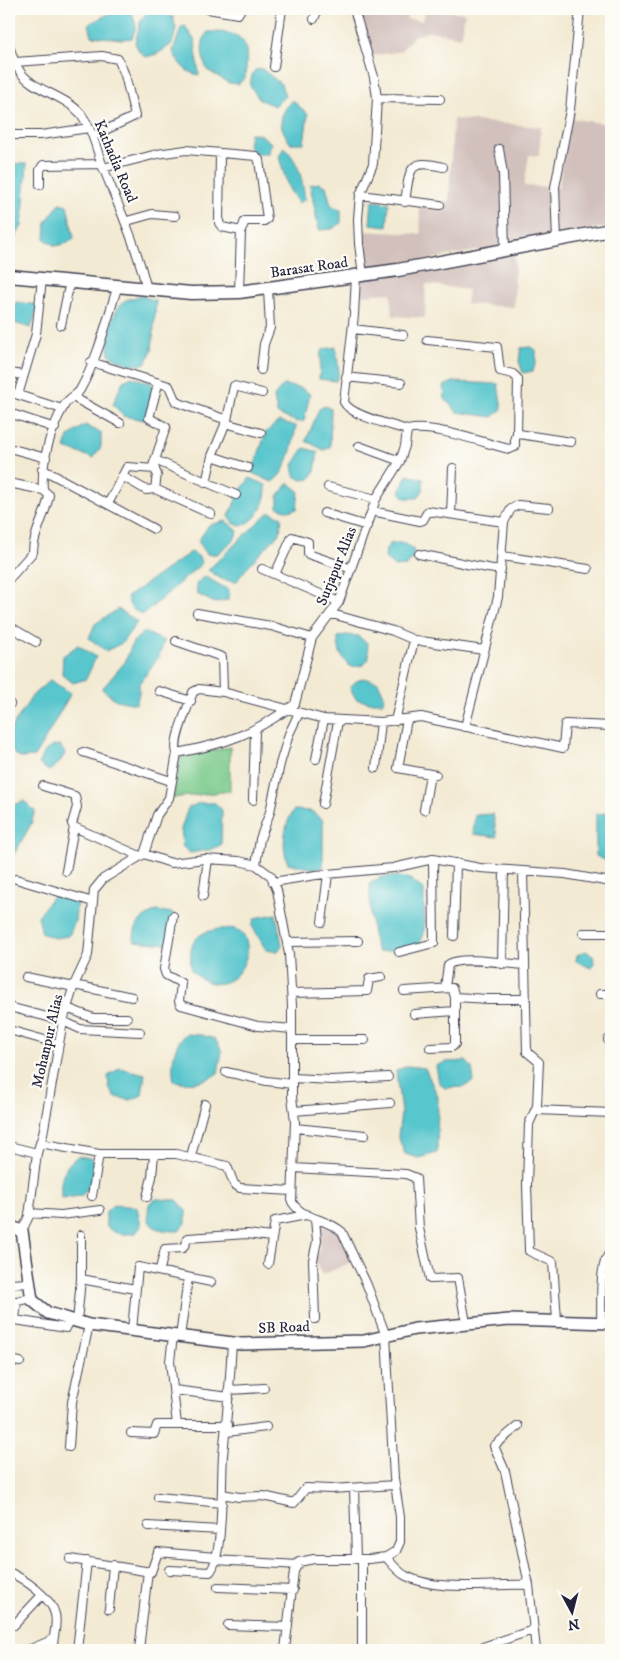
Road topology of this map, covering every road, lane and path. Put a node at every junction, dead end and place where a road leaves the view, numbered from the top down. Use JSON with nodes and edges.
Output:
{"nodes":[{"id":1,"x":208,"y":9,"type":"edge"},
{"id":2,"x":242,"y":9,"type":"edge"},
{"id":3,"x":282,"y":9,"type":"edge"},
{"id":4,"x":318,"y":9,"type":"edge"},
{"id":5,"x":354,"y":9,"type":"edge"},
{"id":6,"x":580,"y":9,"type":"edge"},
{"id":7,"x":314,"y":19,"type":"dead end"},
{"id":8,"x":9,"y":46,"type":"edge"},
{"id":9,"x":15,"y":62,"type":"junction"},
{"id":10,"x":274,"y":67,"type":"dead end"},
{"id":11,"x":377,"y":98,"type":"junction"},
{"id":12,"x":440,"y":99,"type":"dead end"},
{"id":13,"x":91,"y":132,"type":"junction"},
{"id":14,"x":9,"y":135,"type":"edge"},
{"id":15,"x":499,"y":149,"type":"dead end"},
{"id":16,"x":220,"y":154,"type":"junction"},
{"id":17,"x":103,"y":166,"type":"junction"},
{"id":18,"x":443,"y":168,"type":"dead end"},
{"id":19,"x":40,"y":185,"type":"dead end"},
{"id":20,"x":360,"y":195,"type":"junction"},
{"id":21,"x":405,"y":202,"type":"junction"},
{"id":22,"x":440,"y":205,"type":"dead end"},
{"id":23,"x":175,"y":216,"type":"dead end"},
{"id":24,"x":127,"y":221,"type":"junction"},
{"id":25,"x":611,"y":230,"type":"edge"},
{"id":26,"x":241,"y":231,"type":"junction"},
{"id":27,"x":557,"y":240,"type":"junction"},
{"id":28,"x":505,"y":249,"type":"junction"},
{"id":29,"x":360,"y":275,"type":"junction"},
{"id":30,"x":9,"y":276,"type":"edge"},
{"id":31,"x":42,"y":279,"type":"junction"},
{"id":32,"x":70,"y":281,"type":"junction"},
{"id":33,"x":118,"y":286,"type":"junction"},
{"id":34,"x":147,"y":289,"type":"junction"},
{"id":35,"x":268,"y":289,"type":"junction"},
{"id":36,"x":239,"y":292,"type":"junction"},
{"id":37,"x":61,"y":325,"type":"dead end"},
{"id":38,"x":353,"y":329,"type":"junction"},
{"id":39,"x":403,"y":335,"type":"dead end"},
{"id":40,"x":427,"y":340,"type":"dead end"},
{"id":41,"x":91,"y":362,"type":"junction"},
{"id":42,"x":261,"y":370,"type":"dead end"},
{"id":43,"x":9,"y":373,"type":"edge"},
{"id":44,"x":24,"y":375,"type":"junction"},
{"id":45,"x":346,"y":377,"type":"junction"},
{"id":46,"x":401,"y":383,"type":"dead end"},
{"id":47,"x":158,"y":384,"type":"junction"},
{"id":48,"x":9,"y":392,"type":"edge"},
{"id":49,"x":262,"y":393,"type":"dead end"},
{"id":50,"x":18,"y":395,"type":"junction"},
{"id":51,"x":73,"y":397,"type":"junction"},
{"id":52,"x":62,"y":409,"type":"junction"},
{"id":53,"x":9,"y":413,"type":"edge"},
{"id":54,"x":226,"y":422,"type":"junction"},
{"id":55,"x":120,"y":423,"type":"dead end"},
{"id":56,"x":55,"y":428,"type":"junction"},
{"id":57,"x":408,"y":430,"type":"junction"},
{"id":58,"x":261,"y":433,"type":"dead end"},
{"id":59,"x":517,"y":435,"type":"junction"},
{"id":60,"x":571,"y":442,"type":"dead end"},
{"id":61,"x":360,"y":446,"type":"dead end"},
{"id":62,"x":9,"y":448,"type":"edge"},
{"id":63,"x":212,"y":456,"type":"junction"},
{"id":64,"x":46,"y":458,"type":"junction"},
{"id":65,"x":156,"y":460,"type":"junction"},
{"id":66,"x":400,"y":461,"type":"junction"},
{"id":67,"x":248,"y":468,"type":"dead end"},
{"id":68,"x":453,"y":468,"type":"dead end"},
{"id":69,"x":42,"y":469,"type":"junction"},
{"id":70,"x":155,"y":470,"type":"junction"},
{"id":71,"x":122,"y":476,"type":"junction"},
{"id":72,"x":9,"y":483,"type":"edge"},
{"id":73,"x":206,"y":483,"type":"junction"},
{"id":74,"x":328,"y":487,"type":"dead end"},
{"id":75,"x":155,"y":489,"type":"junction"},
{"id":76,"x":43,"y":490,"type":"junction"},
{"id":77,"x":236,"y":495,"type":"dead end"},
{"id":78,"x":376,"y":499,"type":"junction"},
{"id":79,"x":108,"y":504,"type":"junction"},
{"id":80,"x":549,"y":508,"type":"dead end"},
{"id":81,"x":372,"y":511,"type":"junction"},
{"id":82,"x":324,"y":513,"type":"dead end"},
{"id":83,"x":211,"y":514,"type":"dead end"},
{"id":84,"x":451,"y":514,"type":"junction"},
{"id":85,"x":504,"y":522,"type":"junction"},
{"id":86,"x":367,"y":526,"type":"junction"},
{"id":87,"x":154,"y":529,"type":"dead end"},
{"id":88,"x":418,"y":554,"type":"dead end"},
{"id":89,"x":502,"y":556,"type":"junction"},
{"id":90,"x":262,"y":569,"type":"dead end"},
{"id":91,"x":352,"y":569,"type":"junction"},
{"id":92,"x":588,"y":569,"type":"dead end"},
{"id":93,"x":501,"y":570,"type":"junction"},
{"id":94,"x":275,"y":574,"type":"junction"},
{"id":95,"x":9,"y":579,"type":"edge"},
{"id":96,"x":339,"y":602,"type":"junction"},
{"id":97,"x":197,"y":613,"type":"dead end"},
{"id":98,"x":332,"y":614,"type":"junction"},
{"id":99,"x":9,"y":626,"type":"edge"},
{"id":100,"x":312,"y":638,"type":"junction"},
{"id":101,"x":414,"y":640,"type":"junction"},
{"id":102,"x":176,"y":641,"type":"dead end"},
{"id":103,"x":36,"y":642,"type":"dead end"},
{"id":104,"x":484,"y":650,"type":"junction"},
{"id":105,"x":159,"y":691,"type":"dead end"},
{"id":106,"x":223,"y":692,"type":"junction"},
{"id":107,"x":191,"y":701,"type":"junction"},
{"id":108,"x":288,"y":709,"type":"junction"},
{"id":109,"x":299,"y":713,"type":"junction"},
{"id":110,"x":324,"y":719,"type":"junction"},
{"id":111,"x":407,"y":719,"type":"junction"},
{"id":112,"x":338,"y":721,"type":"junction"},
{"id":113,"x":395,"y":721,"type":"junction"},
{"id":114,"x":381,"y":722,"type":"junction"},
{"id":115,"x":611,"y":726,"type":"edge"},
{"id":116,"x":464,"y":727,"type":"junction"},
{"id":117,"x":255,"y":731,"type":"junction"},
{"id":118,"x":83,"y":752,"type":"dead end"},
{"id":119,"x":178,"y":753,"type":"junction"},
{"id":120,"x":316,"y":759,"type":"dead end"},
{"id":121,"x":376,"y":768,"type":"dead end"},
{"id":122,"x":171,"y":781,"type":"junction"},
{"id":123,"x":43,"y":786,"type":"dead end"},
{"id":124,"x":253,"y":800,"type":"dead end"},
{"id":125,"x":323,"y":804,"type":"dead end"},
{"id":126,"x":424,"y":810,"type":"dead end"},
{"id":127,"x":74,"y":828,"type":"junction"},
{"id":128,"x":142,"y":855,"type":"junction"},
{"id":129,"x":208,"y":859,"type":"junction"},
{"id":130,"x":433,"y":859,"type":"junction"},
{"id":131,"x":456,"y":863,"type":"junction"},
{"id":132,"x":256,"y":865,"type":"junction"},
{"id":133,"x":504,"y":870,"type":"junction"},
{"id":134,"x":66,"y":871,"type":"dead end"},
{"id":135,"x":523,"y":871,"type":"junction"},
{"id":136,"x":328,"y":874,"type":"junction"},
{"id":137,"x":16,"y":879,"type":"dead end"},
{"id":138,"x":273,"y":882,"type":"junction"},
{"id":139,"x":611,"y":882,"type":"edge"},
{"id":140,"x":203,"y":896,"type":"dead end"},
{"id":141,"x":93,"y":902,"type":"junction"},
{"id":142,"x":173,"y":916,"type":"dead end"},
{"id":143,"x":322,"y":922,"type":"dead end"},
{"id":144,"x":583,"y":933,"type":"dead end"},
{"id":145,"x":611,"y":933,"type":"edge"},
{"id":146,"x":454,"y":936,"type":"dead end"},
{"id":147,"x":358,"y":941,"type":"dead end"},
{"id":148,"x":287,"y":942,"type":"junction"},
{"id":149,"x":399,"y":952,"type":"dead end"},
{"id":150,"x":502,"y":964,"type":"junction"},
{"id":151,"x":524,"y":965,"type":"junction"},
{"id":152,"x":26,"y":976,"type":"dead end"},
{"id":153,"x":381,"y":977,"type":"dead end"},
{"id":154,"x":74,"y":986,"type":"junction"},
{"id":155,"x":445,"y":987,"type":"junction"},
{"id":156,"x":404,"y":991,"type":"dead end"},
{"id":157,"x":292,"y":994,"type":"junction"},
{"id":158,"x":600,"y":994,"type":"dead end"},
{"id":159,"x":611,"y":994,"type":"edge"},
{"id":160,"x":455,"y":996,"type":"junction"},
{"id":161,"x":132,"y":997,"type":"dead end"},
{"id":162,"x":525,"y":999,"type":"junction"},
{"id":163,"x":9,"y":1007,"type":"edge"},
{"id":164,"x":67,"y":1008,"type":"junction"},
{"id":165,"x":455,"y":1011,"type":"junction"},
{"id":166,"x":414,"y":1014,"type":"dead end"},
{"id":167,"x":127,"y":1018,"type":"dead end"},
{"id":168,"x":63,"y":1021,"type":"junction"},
{"id":169,"x":292,"y":1029,"type":"junction"},
{"id":170,"x":9,"y":1030,"type":"edge"},
{"id":171,"x":140,"y":1032,"type":"dead end"},
{"id":172,"x":292,"y":1040,"type":"junction"},
{"id":173,"x":365,"y":1040,"type":"dead end"},
{"id":174,"x":59,"y":1044,"type":"junction"},
{"id":175,"x":430,"y":1048,"type":"dead end"},
{"id":176,"x":226,"y":1072,"type":"dead end"},
{"id":177,"x":388,"y":1077,"type":"dead end"},
{"id":178,"x":292,"y":1081,"type":"junction"},
{"id":179,"x":390,"y":1102,"type":"dead end"},
{"id":180,"x":204,"y":1104,"type":"dead end"},
{"id":181,"x":536,"y":1110,"type":"junction"},
{"id":182,"x":294,"y":1111,"type":"junction"},
{"id":183,"x":611,"y":1113,"type":"edge"},
{"id":184,"x":294,"y":1128,"type":"junction"},
{"id":185,"x":366,"y":1134,"type":"dead end"},
{"id":186,"x":40,"y":1144,"type":"junction"},
{"id":187,"x":9,"y":1146,"type":"edge"},
{"id":188,"x":37,"y":1153,"type":"junction"},
{"id":189,"x":98,"y":1154,"type":"junction"},
{"id":190,"x":154,"y":1154,"type":"junction"},
{"id":191,"x":191,"y":1156,"type":"junction"},
{"id":192,"x":293,"y":1168,"type":"junction"},
{"id":193,"x":292,"y":1191,"type":"junction"},
{"id":194,"x":92,"y":1196,"type":"dead end"},
{"id":195,"x":147,"y":1197,"type":"dead end"},
{"id":196,"x":100,"y":1210,"type":"dead end"},
{"id":197,"x":29,"y":1214,"type":"junction"},
{"id":198,"x":306,"y":1215,"type":"junction"},
{"id":199,"x":315,"y":1219,"type":"junction"},
{"id":200,"x":9,"y":1226,"type":"edge"},
{"id":201,"x":22,"y":1231,"type":"junction"},
{"id":202,"x":81,"y":1235,"type":"dead end"},
{"id":203,"x":271,"y":1237,"type":"junction"},
{"id":204,"x":611,"y":1252,"type":"edge"},
{"id":205,"x":268,"y":1264,"type":"dead end"},
{"id":206,"x":160,"y":1269,"type":"junction"},
{"id":207,"x":188,"y":1278,"type":"junction"},
{"id":208,"x":82,"y":1279,"type":"junction"},
{"id":209,"x":212,"y":1282,"type":"dead end"},
{"id":210,"x":30,"y":1283,"type":"junction"},
{"id":211,"x":9,"y":1284,"type":"edge"},
{"id":212,"x":135,"y":1289,"type":"junction"},
{"id":213,"x":32,"y":1298,"type":"junction"},
{"id":214,"x":315,"y":1319,"type":"dead end"},
{"id":215,"x":557,"y":1320,"type":"junction"},
{"id":216,"x":74,"y":1321,"type":"junction"},
{"id":217,"x":606,"y":1322,"type":"edge"},
{"id":218,"x":466,"y":1323,"type":"junction"},
{"id":219,"x":89,"y":1325,"type":"junction"},
{"id":220,"x":132,"y":1330,"type":"junction"},
{"id":221,"x":176,"y":1336,"type":"junction"},
{"id":222,"x":386,"y":1336,"type":"junction"},
{"id":223,"x":232,"y":1343,"type":"junction"},
{"id":224,"x":9,"y":1360,"type":"edge"},
{"id":225,"x":20,"y":1362,"type":"dead end"},
{"id":226,"x":264,"y":1388,"type":"dead end"},
{"id":227,"x":174,"y":1390,"type":"junction"},
{"id":228,"x":230,"y":1393,"type":"junction"},
{"id":229,"x":177,"y":1425,"type":"junction"},
{"id":230,"x":518,"y":1426,"type":"dead end"},
{"id":231,"x":228,"y":1428,"type":"junction"},
{"id":232,"x":266,"y":1428,"type":"dead end"},
{"id":233,"x":131,"y":1433,"type":"dead end"},
{"id":234,"x":69,"y":1447,"type":"dead end"},
{"id":235,"x":395,"y":1485,"type":"junction"},
{"id":236,"x":354,"y":1488,"type":"junction"},
{"id":237,"x":222,"y":1494,"type":"junction"},
{"id":238,"x":158,"y":1497,"type":"dead end"},
{"id":239,"x":222,"y":1503,"type":"junction"},
{"id":240,"x":148,"y":1526,"type":"dead end"},
{"id":241,"x":220,"y":1530,"type":"junction"},
{"id":242,"x":386,"y":1557,"type":"junction"},
{"id":243,"x":70,"y":1559,"type":"dead end"},
{"id":244,"x":216,"y":1559,"type":"junction"},
{"id":245,"x":359,"y":1559,"type":"junction"},
{"id":246,"x":87,"y":1561,"type":"junction"},
{"id":247,"x":114,"y":1565,"type":"junction"},
{"id":248,"x":298,"y":1565,"type":"junction"},
{"id":249,"x":169,"y":1570,"type":"dead end"},
{"id":250,"x":148,"y":1571,"type":"junction"},
{"id":251,"x":9,"y":1573,"type":"edge"},
{"id":252,"x":529,"y":1585,"type":"junction"},
{"id":253,"x":218,"y":1587,"type":"dead end"},
{"id":254,"x":293,"y":1590,"type":"junction"},
{"id":255,"x":42,"y":1595,"type":"junction"},
{"id":256,"x":109,"y":1609,"type":"dead end"},
{"id":257,"x":14,"y":1625,"type":"dead end"},
{"id":258,"x":228,"y":1625,"type":"dead end"},
{"id":259,"x":288,"y":1627,"type":"junction"},
{"id":260,"x":533,"y":1630,"type":"junction"},
{"id":261,"x":52,"y":1640,"type":"junction"},
{"id":262,"x":28,"y":1650,"type":"edge"},
{"id":263,"x":53,"y":1650,"type":"edge"},
{"id":264,"x":76,"y":1650,"type":"edge"},
{"id":265,"x":139,"y":1650,"type":"edge"},
{"id":266,"x":285,"y":1650,"type":"edge"},
{"id":267,"x":362,"y":1650,"type":"edge"},
{"id":268,"x":474,"y":1650,"type":"edge"},
{"id":269,"x":536,"y":1650,"type":"edge"}],
"edges":[{"from":1,"to":2,"type":"street"},
{"from":3,"to":10,"type":"street"},
{"from":4,"to":7,"type":"street"},
{"from":5,"to":11,"type":"street"},
{"from":6,"to":27,"type":"street"},
{"from":8,"to":9,"type":"street","name":"Kathadia Road"},
{"from":9,"to":13,"type":"street","name":"Kathadia Road"},
{"from":9,"to":13,"type":"street"},
{"from":11,"to":12,"type":"street"},
{"from":11,"to":20,"type":"street"},
{"from":13,"to":14,"type":"street"},
{"from":13,"to":17,"type":"street","name":"Kathadia Road"},
{"from":15,"to":28,"type":"street"},
{"from":16,"to":17,"type":"street"},
{"from":16,"to":26,"type":"street"},
{"from":16,"to":26,"type":"street"},
{"from":17,"to":19,"type":"street"},
{"from":17,"to":24,"type":"street","name":"Kathadia Road"},
{"from":18,"to":21,"type":"street"},
{"from":20,"to":21,"type":"street"},
{"from":20,"to":29,"type":"street"},
{"from":21,"to":22,"type":"street"},
{"from":23,"to":24,"type":"street"},
{"from":24,"to":34,"type":"street","name":"Kathadia Road"},
{"from":25,"to":27,"type":"main road","name":"Barasat Road"},
{"from":26,"to":36,"type":"street"},
{"from":27,"to":28,"type":"main road","name":"Barasat Road"},
{"from":28,"to":29,"type":"main road","name":"Barasat Road"},
{"from":29,"to":35,"type":"main road","name":"Barasat Road"},
{"from":29,"to":38,"type":"street"},
{"from":30,"to":31,"type":"main road","name":"Barasat Road"},
{"from":31,"to":32,"type":"main road","name":"Barasat Road"},
{"from":31,"to":44,"type":"street"},
{"from":32,"to":33,"type":"main road","name":"Barasat Road"},
{"from":32,"to":37,"type":"street"},
{"from":33,"to":34,"type":"main road","name":"Barasat Road"},
{"from":33,"to":41,"type":"street"},
{"from":34,"to":36,"type":"main road","name":"Barasat Road"},
{"from":35,"to":36,"type":"main road","name":"Barasat Road"},
{"from":35,"to":42,"type":"street"},
{"from":38,"to":39,"type":"street"},
{"from":38,"to":45,"type":"street"},
{"from":40,"to":59,"type":"street"},
{"from":41,"to":47,"type":"street"},
{"from":41,"to":51,"type":"street"},
{"from":43,"to":44,"type":"street"},
{"from":44,"to":50,"type":"street"},
{"from":45,"to":46,"type":"street"},
{"from":45,"to":57,"type":"street"},
{"from":47,"to":54,"type":"street"},
{"from":47,"to":65,"type":"street"},
{"from":48,"to":50,"type":"street"},
{"from":49,"to":54,"type":"street"},
{"from":50,"to":52,"type":"street"},
{"from":51,"to":52,"type":"street"},
{"from":51,"to":55,"type":"street"},
{"from":52,"to":56,"type":"street"},
{"from":53,"to":56,"type":"street"},
{"from":54,"to":58,"type":"street"},
{"from":54,"to":63,"type":"street"},
{"from":56,"to":64,"type":"street"},
{"from":57,"to":59,"type":"street"},
{"from":57,"to":66,"type":"street","name":"Surjapur Alias"},
{"from":59,"to":60,"type":"street"},
{"from":61,"to":66,"type":"street"},
{"from":62,"to":64,"type":"street"},
{"from":63,"to":67,"type":"street"},
{"from":63,"to":73,"type":"street"},
{"from":64,"to":69,"type":"street"},
{"from":65,"to":70,"type":"street"},
{"from":65,"to":73,"type":"street"},
{"from":66,"to":78,"type":"street","name":"Surjapur Alias"},
{"from":68,"to":84,"type":"street"},
{"from":69,"to":76,"type":"street"},
{"from":69,"to":79,"type":"street"},
{"from":70,"to":71,"type":"street"},
{"from":70,"to":75,"type":"street"},
{"from":71,"to":75,"type":"street"},
{"from":71,"to":79,"type":"street"},
{"from":72,"to":76,"type":"street"},
{"from":73,"to":77,"type":"street"},
{"from":74,"to":78,"type":"street"},
{"from":75,"to":83,"type":"street"},
{"from":76,"to":95,"type":"street"},
{"from":78,"to":81,"type":"street","name":"Surjapur Alias"},
{"from":79,"to":87,"type":"street"},
{"from":80,"to":85,"type":"street"},
{"from":81,"to":84,"type":"street"},
{"from":81,"to":86,"type":"street","name":"Surjapur Alias"},
{"from":82,"to":86,"type":"street"},
{"from":84,"to":85,"type":"street"},
{"from":85,"to":89,"type":"street"},
{"from":86,"to":91,"type":"street","name":"Surjapur Alias"},
{"from":88,"to":93,"type":"street"},
{"from":89,"to":92,"type":"street"},
{"from":89,"to":93,"type":"street"},
{"from":90,"to":94,"type":"street"},
{"from":91,"to":94,"type":"street"},
{"from":91,"to":96,"type":"street","name":"Surjapur Alias"},
{"from":93,"to":104,"type":"street"},
{"from":94,"to":96,"type":"street"},
{"from":96,"to":98,"type":"street","name":"Surjapur Alias"},
{"from":97,"to":100,"type":"street"},
{"from":98,"to":100,"type":"street","name":"Surjapur Alias"},
{"from":98,"to":101,"type":"street"},
{"from":99,"to":103,"type":"street"},
{"from":100,"to":108,"type":"street","name":"Surjapur Alias"},
{"from":101,"to":104,"type":"street"},
{"from":101,"to":113,"type":"street"},
{"from":102,"to":106,"type":"street"},
{"from":104,"to":116,"type":"street"},
{"from":105,"to":107,"type":"street"},
{"from":106,"to":107,"type":"street"},
{"from":106,"to":108,"type":"street"},
{"from":107,"to":119,"type":"street"},
{"from":108,"to":109,"type":"street"},
{"from":108,"to":117,"type":"street","name":"Surjapur Alias"},
{"from":109,"to":110,"type":"street"},
{"from":109,"to":132,"type":"street"},
{"from":110,"to":112,"type":"street"},
{"from":110,"to":120,"type":"street"},
{"from":111,"to":113,"type":"street"},
{"from":111,"to":116,"type":"street"},
{"from":111,"to":126,"type":"street"},
{"from":112,"to":114,"type":"street"},
{"from":112,"to":125,"type":"street"},
{"from":113,"to":114,"type":"street"},
{"from":114,"to":121,"type":"street"},
{"from":115,"to":116,"type":"street"},
{"from":117,"to":119,"type":"street","name":"Surjapur Alias"},
{"from":117,"to":124,"type":"street"},
{"from":118,"to":122,"type":"street"},
{"from":119,"to":122,"type":"street"},
{"from":122,"to":128,"type":"street"},
{"from":123,"to":127,"type":"street"},
{"from":127,"to":128,"type":"street"},
{"from":127,"to":134,"type":"street"},
{"from":128,"to":129,"type":"street"},
{"from":128,"to":141,"type":"street","name":"Mohanpur Alias"},
{"from":129,"to":132,"type":"street"},
{"from":129,"to":140,"type":"street"},
{"from":130,"to":131,"type":"street"},
{"from":130,"to":136,"type":"street"},
{"from":130,"to":149,"type":"street"},
{"from":131,"to":133,"type":"street"},
{"from":131,"to":146,"type":"street"},
{"from":132,"to":138,"type":"street"},
{"from":133,"to":135,"type":"street"},
{"from":133,"to":150,"type":"street"},
{"from":135,"to":139,"type":"street"},
{"from":135,"to":151,"type":"street"},
{"from":136,"to":138,"type":"street"},
{"from":136,"to":143,"type":"street"},
{"from":137,"to":141,"type":"street"},
{"from":138,"to":148,"type":"street"},
{"from":141,"to":154,"type":"street","name":"Mohanpur Alias"},
{"from":142,"to":169,"type":"street"},
{"from":144,"to":145,"type":"street"},
{"from":147,"to":148,"type":"street"},
{"from":148,"to":157,"type":"street"},
{"from":150,"to":151,"type":"street"},
{"from":150,"to":155,"type":"street"},
{"from":151,"to":162,"type":"street"},
{"from":152,"to":154,"type":"street"},
{"from":153,"to":157,"type":"street"},
{"from":154,"to":161,"type":"street"},
{"from":154,"to":164,"type":"street","name":"Mohanpur Alias"},
{"from":155,"to":156,"type":"street"},
{"from":155,"to":160,"type":"street"},
{"from":157,"to":169,"type":"street"},
{"from":158,"to":159,"type":"street"},
{"from":160,"to":162,"type":"street"},
{"from":160,"to":165,"type":"street"},
{"from":162,"to":181,"type":"street"},
{"from":163,"to":168,"type":"street"},
{"from":164,"to":167,"type":"street"},
{"from":164,"to":168,"type":"street","name":"Mohanpur Alias"},
{"from":165,"to":166,"type":"street"},
{"from":165,"to":175,"type":"street"},
{"from":168,"to":171,"type":"street"},
{"from":168,"to":174,"type":"street","name":"Mohanpur Alias"},
{"from":169,"to":172,"type":"street"},
{"from":170,"to":174,"type":"street"},
{"from":172,"to":173,"type":"street"},
{"from":172,"to":178,"type":"street"},
{"from":174,"to":186,"type":"street","name":"Mohanpur Alias"},
{"from":176,"to":178,"type":"street"},
{"from":177,"to":178,"type":"street"},
{"from":178,"to":182,"type":"street"},
{"from":179,"to":182,"type":"street"},
{"from":180,"to":191,"type":"street"},
{"from":181,"to":183,"type":"street"},
{"from":181,"to":215,"type":"street"},
{"from":182,"to":184,"type":"street"},
{"from":184,"to":185,"type":"street"},
{"from":184,"to":192,"type":"street"},
{"from":186,"to":188,"type":"street","name":"Mohanpur Alias"},
{"from":186,"to":189,"type":"street"},
{"from":187,"to":188,"type":"street"},
{"from":188,"to":197,"type":"street","name":"Mohanpur Alias"},
{"from":189,"to":190,"type":"street"},
{"from":189,"to":194,"type":"street"},
{"from":190,"to":191,"type":"street"},
{"from":190,"to":195,"type":"street"},
{"from":191,"to":193,"type":"street"},
{"from":192,"to":193,"type":"street"},
{"from":192,"to":218,"type":"street"},
{"from":193,"to":198,"type":"street"},
{"from":196,"to":197,"type":"street"},
{"from":197,"to":201,"type":"street","name":"Mohanpur Alias"},
{"from":198,"to":199,"type":"street"},
{"from":198,"to":203,"type":"street"},
{"from":199,"to":214,"type":"street"},
{"from":199,"to":222,"type":"street"},
{"from":200,"to":201,"type":"street"},
{"from":201,"to":210,"type":"street"},
{"from":202,"to":208,"type":"street"},
{"from":203,"to":205,"type":"street"},
{"from":203,"to":206,"type":"street"},
{"from":204,"to":217,"type":"street"},
{"from":206,"to":207,"type":"street"},
{"from":206,"to":212,"type":"street"},
{"from":207,"to":209,"type":"street"},
{"from":207,"to":221,"type":"street"},
{"from":208,"to":212,"type":"street"},
{"from":208,"to":216,"type":"street"},
{"from":210,"to":211,"type":"street"},
{"from":210,"to":213,"type":"street"},
{"from":212,"to":220,"type":"street"},
{"from":213,"to":216,"type":"street","name":"SB Road"},
{"from":213,"to":216,"type":"street"},
{"from":215,"to":217,"type":"street","name":"SB Road"},
{"from":215,"to":218,"type":"street","name":"SB Road"},
{"from":216,"to":219,"type":"street","name":"SB Road"},
{"from":218,"to":222,"type":"street","name":"SB Road"},
{"from":219,"to":220,"type":"street","name":"SB Road"},
{"from":219,"to":234,"type":"street"},
{"from":220,"to":221,"type":"street","name":"SB Road"},
{"from":221,"to":223,"type":"street","name":"SB Road"},
{"from":221,"to":227,"type":"street"},
{"from":222,"to":223,"type":"street","name":"SB Road"},
{"from":222,"to":235,"type":"street"},
{"from":223,"to":228,"type":"street"},
{"from":224,"to":225,"type":"street"},
{"from":226,"to":228,"type":"street"},
{"from":227,"to":228,"type":"street"},
{"from":227,"to":229,"type":"street"},
{"from":228,"to":231,"type":"street"},
{"from":229,"to":231,"type":"street"},
{"from":229,"to":233,"type":"street"},
{"from":230,"to":252,"type":"street"},
{"from":231,"to":232,"type":"street"},
{"from":231,"to":237,"type":"street"},
{"from":235,"to":236,"type":"street"},
{"from":235,"to":242,"type":"street"},
{"from":236,"to":237,"type":"street"},
{"from":236,"to":245,"type":"street"},
{"from":237,"to":239,"type":"street"},
{"from":238,"to":239,"type":"street"},
{"from":239,"to":241,"type":"street"},
{"from":240,"to":241,"type":"street"},
{"from":241,"to":244,"type":"street"},
{"from":242,"to":245,"type":"street"},
{"from":242,"to":252,"type":"street"},
{"from":243,"to":246,"type":"street"},
{"from":244,"to":248,"type":"street"},
{"from":244,"to":249,"type":"street"},
{"from":244,"to":250,"type":"street"},
{"from":245,"to":248,"type":"street"},
{"from":245,"to":267,"type":"street"},
{"from":246,"to":247,"type":"street"},
{"from":246,"to":264,"type":"street"},
{"from":247,"to":250,"type":"street"},
{"from":247,"to":256,"type":"street"},
{"from":248,"to":254,"type":"street"},
{"from":250,"to":265,"type":"street"},
{"from":251,"to":255,"type":"street"},
{"from":252,"to":260,"type":"street"},
{"from":253,"to":254,"type":"street"},
{"from":254,"to":259,"type":"street"},
{"from":255,"to":257,"type":"street"},
{"from":255,"to":261,"type":"street"},
{"from":258,"to":259,"type":"street"},
{"from":259,"to":266,"type":"street"},
{"from":260,"to":268,"type":"street"},
{"from":260,"to":269,"type":"street"},
{"from":261,"to":262,"type":"street"},
{"from":261,"to":263,"type":"street"}]}
